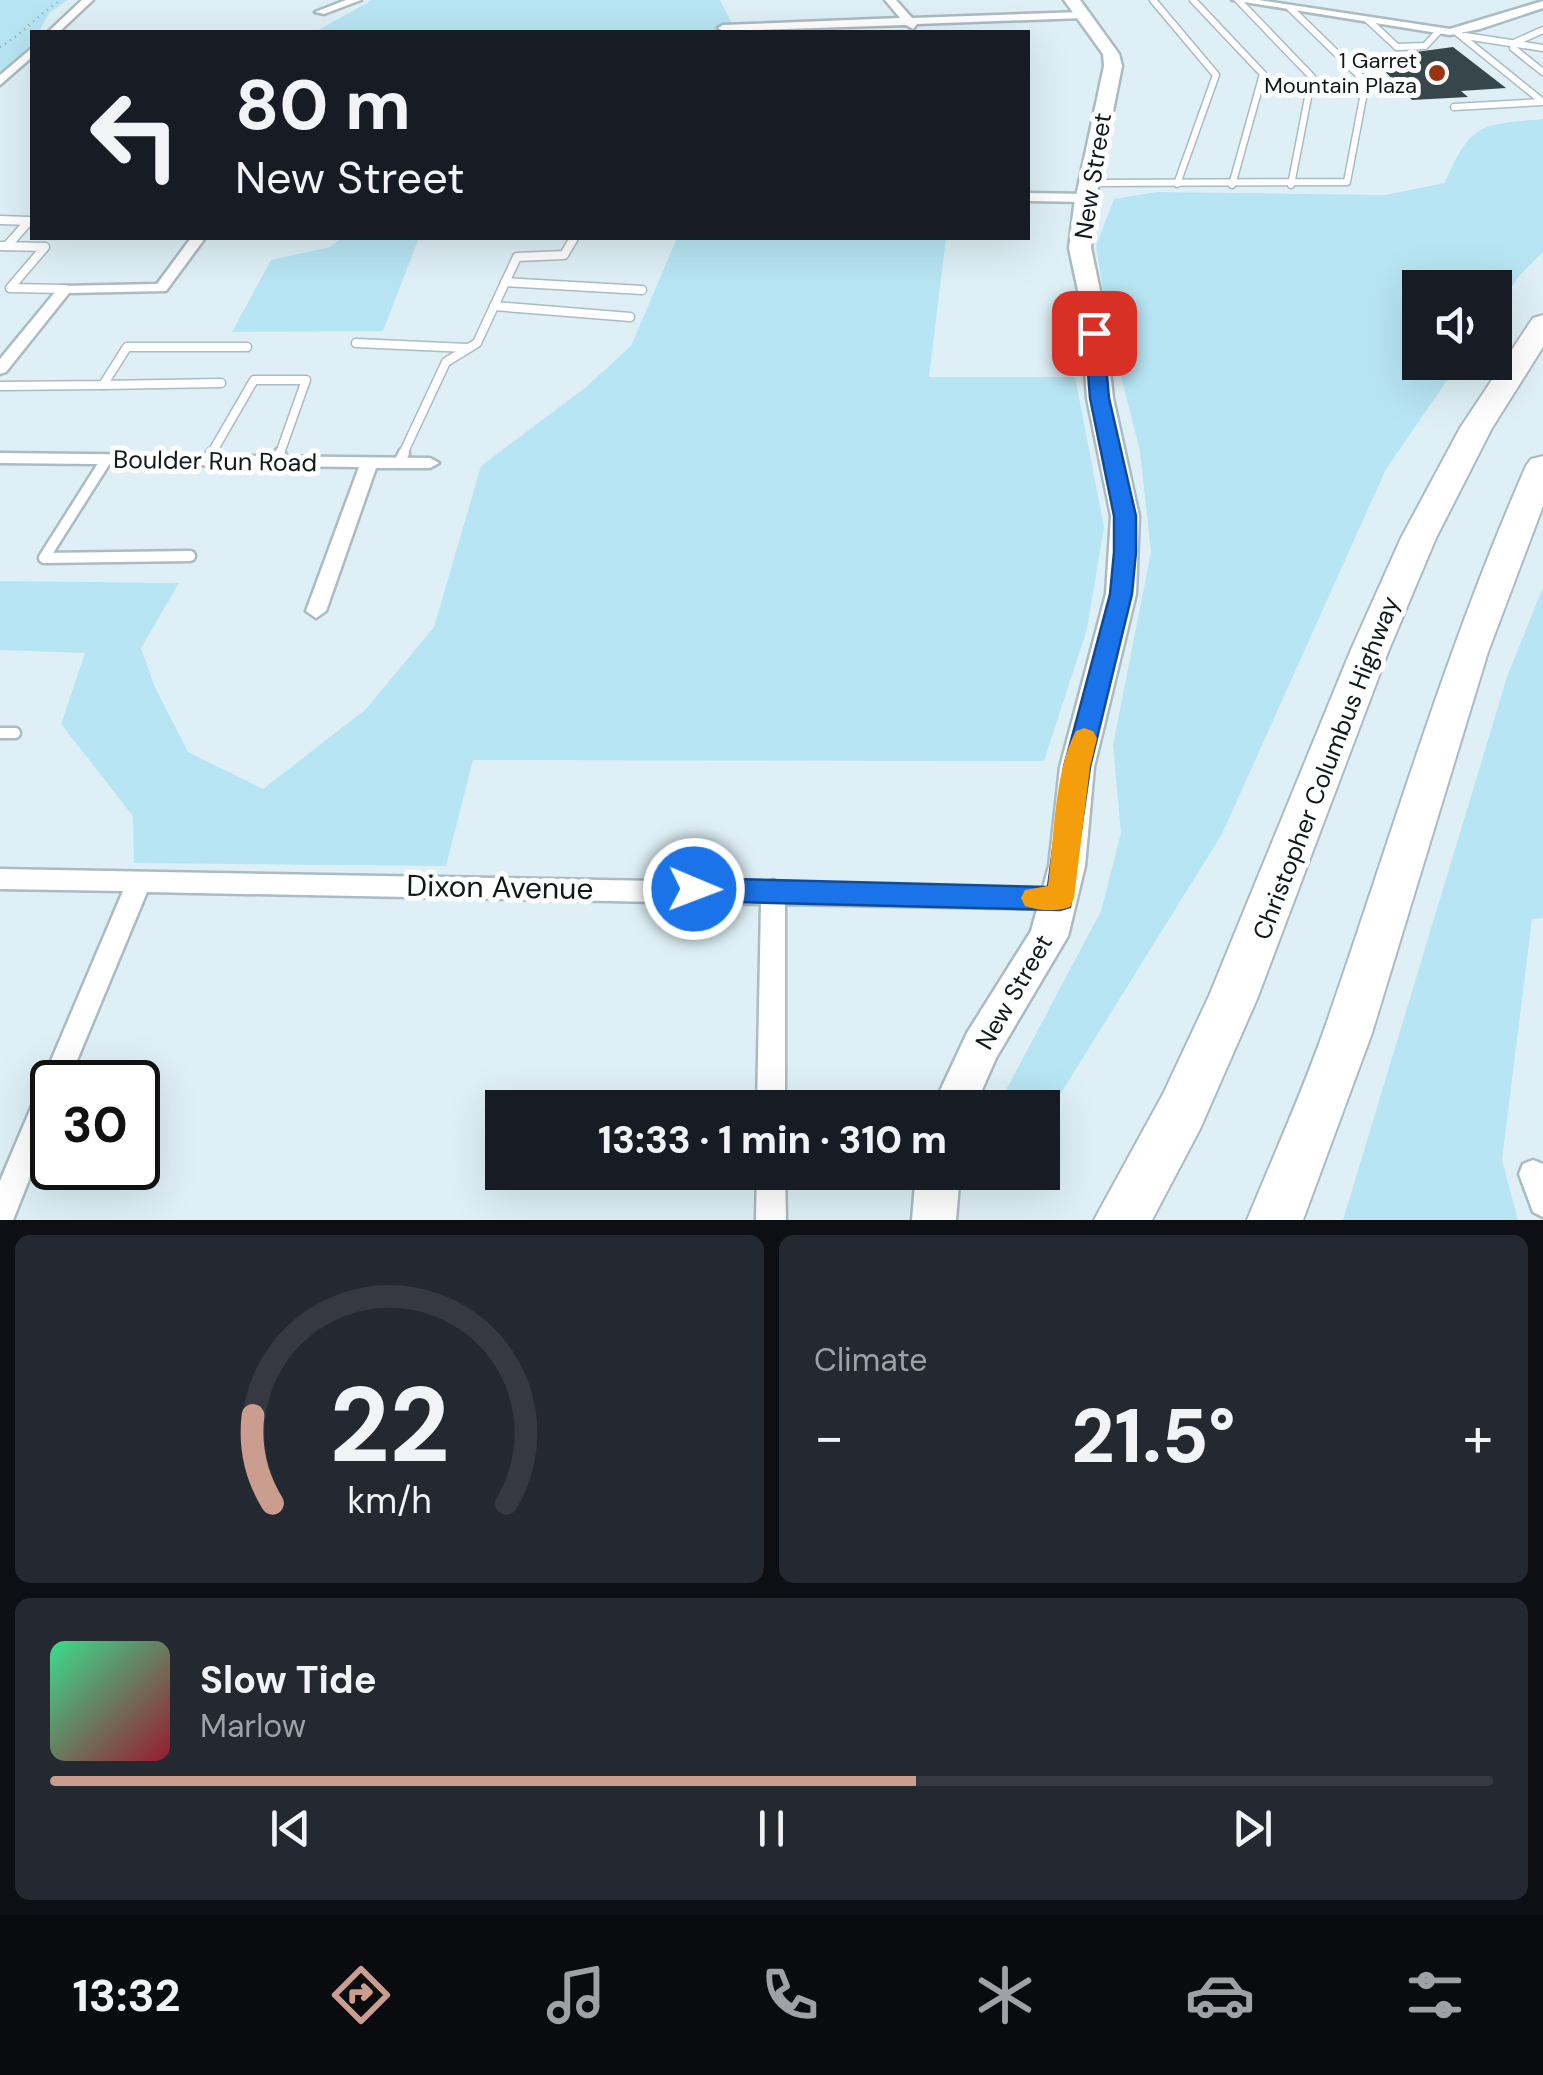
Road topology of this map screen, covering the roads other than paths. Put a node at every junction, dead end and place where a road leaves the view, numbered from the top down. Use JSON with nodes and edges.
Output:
{"nodes":[{"id":1,"x":88,"y":0,"type":"edge"},
{"id":2,"x":356,"y":0,"type":"edge"},
{"id":3,"x":890,"y":0,"type":"edge"},
{"id":4,"x":1153,"y":0,"type":"edge"},
{"id":5,"x":1194,"y":0,"type":"edge"},
{"id":6,"x":1238,"y":0,"type":"edge"},
{"id":7,"x":1543,"y":4,"type":"edge"},
{"id":8,"x":1077,"y":7,"type":"edge"},
{"id":9,"x":1290,"y":8,"type":"junction"},
{"id":10,"x":320,"y":12,"type":"dead end"},
{"id":11,"x":1368,"y":20,"type":"junction"},
{"id":12,"x":907,"y":21,"type":"junction"},
{"id":13,"x":55,"y":30,"type":"edge"},
{"id":14,"x":722,"y":30,"type":"edge"},
{"id":15,"x":914,"y":30,"type":"edge"},
{"id":16,"x":1543,"y":30,"type":"edge"},
{"id":17,"x":1439,"y":31,"type":"junction"},
{"id":18,"x":1458,"y":33,"type":"junction"},
{"id":19,"x":1514,"y":44,"type":"junction"},
{"id":20,"x":1543,"y":48,"type":"edge"},
{"id":21,"x":28,"y":55,"type":"edge"},
{"id":22,"x":0,"y":64,"type":"edge"},
{"id":23,"x":1543,"y":72,"type":"edge"},
{"id":24,"x":0,"y":81,"type":"edge"},
{"id":25,"x":1454,"y":107,"type":"dead end"},
{"id":26,"x":1178,"y":184,"type":"junction"},
{"id":27,"x":1232,"y":185,"type":"junction"},
{"id":28,"x":1291,"y":185,"type":"junction"},
{"id":29,"x":1087,"y":190,"type":"junction"},
{"id":30,"x":1030,"y":197,"type":"edge"},
{"id":31,"x":0,"y":220,"type":"edge"},
{"id":32,"x":197,"y":240,"type":"edge"},
{"id":33,"x":573,"y":240,"type":"edge"},
{"id":34,"x":3,"y":246,"type":"edge"},
{"id":35,"x":505,"y":282,"type":"junction"},
{"id":36,"x":65,"y":289,"type":"junction"},
{"id":37,"x":642,"y":290,"type":"dead end"},
{"id":38,"x":494,"y":306,"type":"junction"},
{"id":39,"x":630,"y":317,"type":"dead end"},
{"id":40,"x":1543,"y":324,"type":"edge"},
{"id":41,"x":356,"y":344,"type":"dead end"},
{"id":42,"x":247,"y":347,"type":"dead end"},
{"id":43,"x":468,"y":348,"type":"junction"},
{"id":44,"x":1,"y":368,"type":"edge"},
{"id":45,"x":221,"y":383,"type":"dead end"},
{"id":46,"x":0,"y":386,"type":"edge"},
{"id":47,"x":103,"y":386,"type":"junction"},
{"id":48,"x":0,"y":458,"type":"edge"},
{"id":49,"x":106,"y":460,"type":"junction"},
{"id":50,"x":207,"y":461,"type":"junction"},
{"id":51,"x":277,"y":462,"type":"junction"},
{"id":52,"x":369,"y":463,"type":"junction"},
{"id":53,"x":399,"y":463,"type":"junction"},
{"id":54,"x":430,"y":463,"type":"dead end"},
{"id":55,"x":1543,"y":466,"type":"edge"},
{"id":56,"x":190,"y":556,"type":"dead end"},
{"id":57,"x":316,"y":611,"type":"dead end"},
{"id":58,"x":15,"y":732,"type":"dead end"},
{"id":59,"x":0,"y":733,"type":"edge"},
{"id":60,"x":0,"y":879,"type":"edge"},
{"id":61,"x":139,"y":882,"type":"junction"},
{"id":62,"x":773,"y":890,"type":"junction"},
{"id":63,"x":1060,"y":898,"type":"junction"},
{"id":64,"x":65,"y":1060,"type":"edge"},
{"id":65,"x":772,"y":1090,"type":"edge"},
{"id":66,"x":961,"y":1090,"type":"edge"},
{"id":67,"x":30,"y":1144,"type":"edge"},
{"id":68,"x":1532,"y":1174,"type":"dead end"},
{"id":69,"x":771,"y":1190,"type":"edge"},
{"id":70,"x":936,"y":1190,"type":"edge"},
{"id":71,"x":1543,"y":1202,"type":"edge"},
{"id":72,"x":0,"y":1216,"type":"edge"},
{"id":73,"x":770,"y":1220,"type":"edge"},
{"id":74,"x":934,"y":1220,"type":"edge"},
{"id":75,"x":1122,"y":1220,"type":"edge"},
{"id":76,"x":1274,"y":1220,"type":"edge"}],
"edges":[{"from":1,"to":13,"type":"street"},
{"from":2,"to":10,"type":"street"},
{"from":3,"to":12,"type":"street"},
{"from":4,"to":26,"type":"lane"},
{"from":5,"to":27,"type":"lane"},
{"from":6,"to":9,"type":"street"},
{"from":6,"to":28,"type":"lane"},
{"from":7,"to":18,"type":"street"},
{"from":8,"to":12,"type":"street"},
{"from":8,"to":29,"type":"street","name":"New Street"},
{"from":9,"to":11,"type":"street"},
{"from":9,"to":28,"type":"lane"},
{"from":11,"to":17,"type":"street"},
{"from":11,"to":17,"type":"lane"},
{"from":12,"to":14,"type":"street"},
{"from":12,"to":15,"type":"street"},
{"from":16,"to":19,"type":"lane"},
{"from":17,"to":18,"type":"street"},
{"from":18,"to":19,"type":"lane"},
{"from":18,"to":25,"type":"lane"},
{"from":19,"to":20,"type":"lane"},
{"from":19,"to":23,"type":"lane"},
{"from":21,"to":22,"type":"street"},
{"from":21,"to":24,"type":"street"},
{"from":26,"to":27,"type":"lane"},
{"from":26,"to":29,"type":"lane"},
{"from":27,"to":28,"type":"lane"},
{"from":29,"to":30,"type":"street"},
{"from":29,"to":63,"type":"street","name":"New Street"},
{"from":31,"to":34,"type":"lane"},
{"from":32,"to":36,"type":"street"},
{"from":33,"to":35,"type":"lane"},
{"from":34,"to":36,"type":"lane"},
{"from":35,"to":37,"type":"lane"},
{"from":35,"to":38,"type":"lane"},
{"from":36,"to":44,"type":"street"},
{"from":38,"to":39,"type":"lane"},
{"from":38,"to":43,"type":"lane"},
{"from":40,"to":75,"type":"highway","name":"Christopher Columbus Highway"},
{"from":41,"to":43,"type":"lane"},
{"from":42,"to":47,"type":"lane"},
{"from":43,"to":53,"type":"lane"},
{"from":45,"to":47,"type":"lane"},
{"from":46,"to":47,"type":"lane"},
{"from":48,"to":49,"type":"street","name":"Boulder Run Road"},
{"from":49,"to":50,"type":"street","name":"Boulder Run Road"},
{"from":49,"to":56,"type":"lane"},
{"from":50,"to":51,"type":"street","name":"Boulder Run Road"},
{"from":50,"to":51,"type":"lane"},
{"from":51,"to":52,"type":"street","name":"Boulder Run Road"},
{"from":52,"to":53,"type":"street","name":"Boulder Run Road"},
{"from":52,"to":57,"type":"street"},
{"from":53,"to":54,"type":"street","name":"Boulder Run Road"},
{"from":55,"to":76,"type":"highway"},
{"from":58,"to":59,"type":"lane"},
{"from":60,"to":61,"type":"street","name":"Dixon Avenue"},
{"from":61,"to":62,"type":"street","name":"Dixon Avenue"},
{"from":61,"to":64,"type":"street"},
{"from":62,"to":63,"type":"street","name":"Dixon Avenue"},
{"from":62,"to":65,"type":"street"},
{"from":63,"to":66,"type":"street","name":"New Street"},
{"from":67,"to":72,"type":"street"},
{"from":68,"to":71,"type":"street"},
{"from":69,"to":73,"type":"street"},
{"from":70,"to":74,"type":"street"}]}
